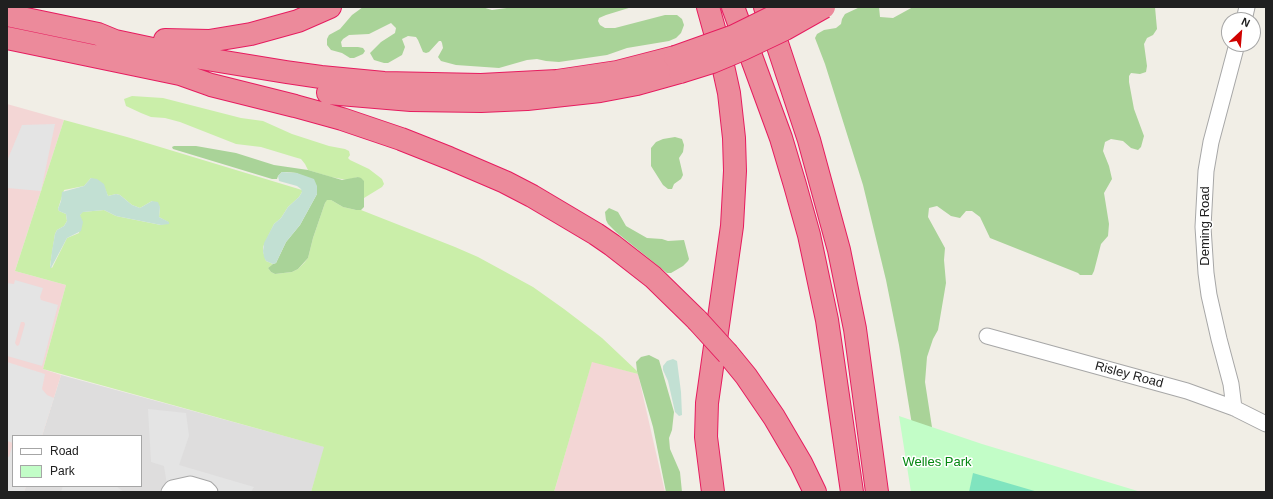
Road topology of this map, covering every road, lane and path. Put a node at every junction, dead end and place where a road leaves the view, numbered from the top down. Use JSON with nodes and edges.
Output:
{"nodes":[{"id":1,"x":330,"y":7,"type":"edge"},
{"id":2,"x":708,"y":7,"type":"edge"},
{"id":3,"x":733,"y":7,"type":"edge"},
{"id":4,"x":765,"y":7,"type":"edge"},
{"id":5,"x":793,"y":7,"type":"edge"},
{"id":6,"x":824,"y":7,"type":"edge"},
{"id":7,"x":7,"y":15,"type":"edge"},
{"id":8,"x":98,"y":34,"type":"junction"},
{"id":9,"x":7,"y":38,"type":"edge"},
{"id":10,"x":1235,"y":52,"type":"edge"},
{"id":11,"x":677,"y":65,"type":"junction"},
{"id":12,"x":180,"y":74,"type":"junction"},
{"id":13,"x":987,"y":336,"type":"dead end"},
{"id":14,"x":1234,"y":408,"type":"junction"},
{"id":15,"x":1266,"y":424,"type":"edge"},
{"id":16,"x":168,"y":492,"type":"edge"},
{"id":17,"x":210,"y":492,"type":"edge"},
{"id":18,"x":713,"y":492,"type":"edge"},
{"id":19,"x":815,"y":492,"type":"edge"},
{"id":20,"x":852,"y":492,"type":"edge"},
{"id":21,"x":877,"y":492,"type":"edge"}],
"edges":[{"from":1,"to":8,"type":"highway"},
{"from":2,"to":18,"type":"highway"},
{"from":3,"to":20,"type":"highway"},
{"from":4,"to":21,"type":"highway"},
{"from":5,"to":11,"type":"highway","bridge":true},
{"from":6,"to":11,"type":"highway","bridge":true},
{"from":7,"to":8,"type":"highway"},
{"from":8,"to":11,"type":"highway"},
{"from":9,"to":12,"type":"highway"},
{"from":10,"to":14,"type":"street","name":"Deming Road"},
{"from":11,"to":12,"type":"highway"},
{"from":12,"to":19,"type":"highway","bridge":true},
{"from":13,"to":14,"type":"street","name":"Risley Road"},
{"from":14,"to":15,"type":"street","name":"Risley Road"},
{"from":16,"to":17,"type":"street"}]}
